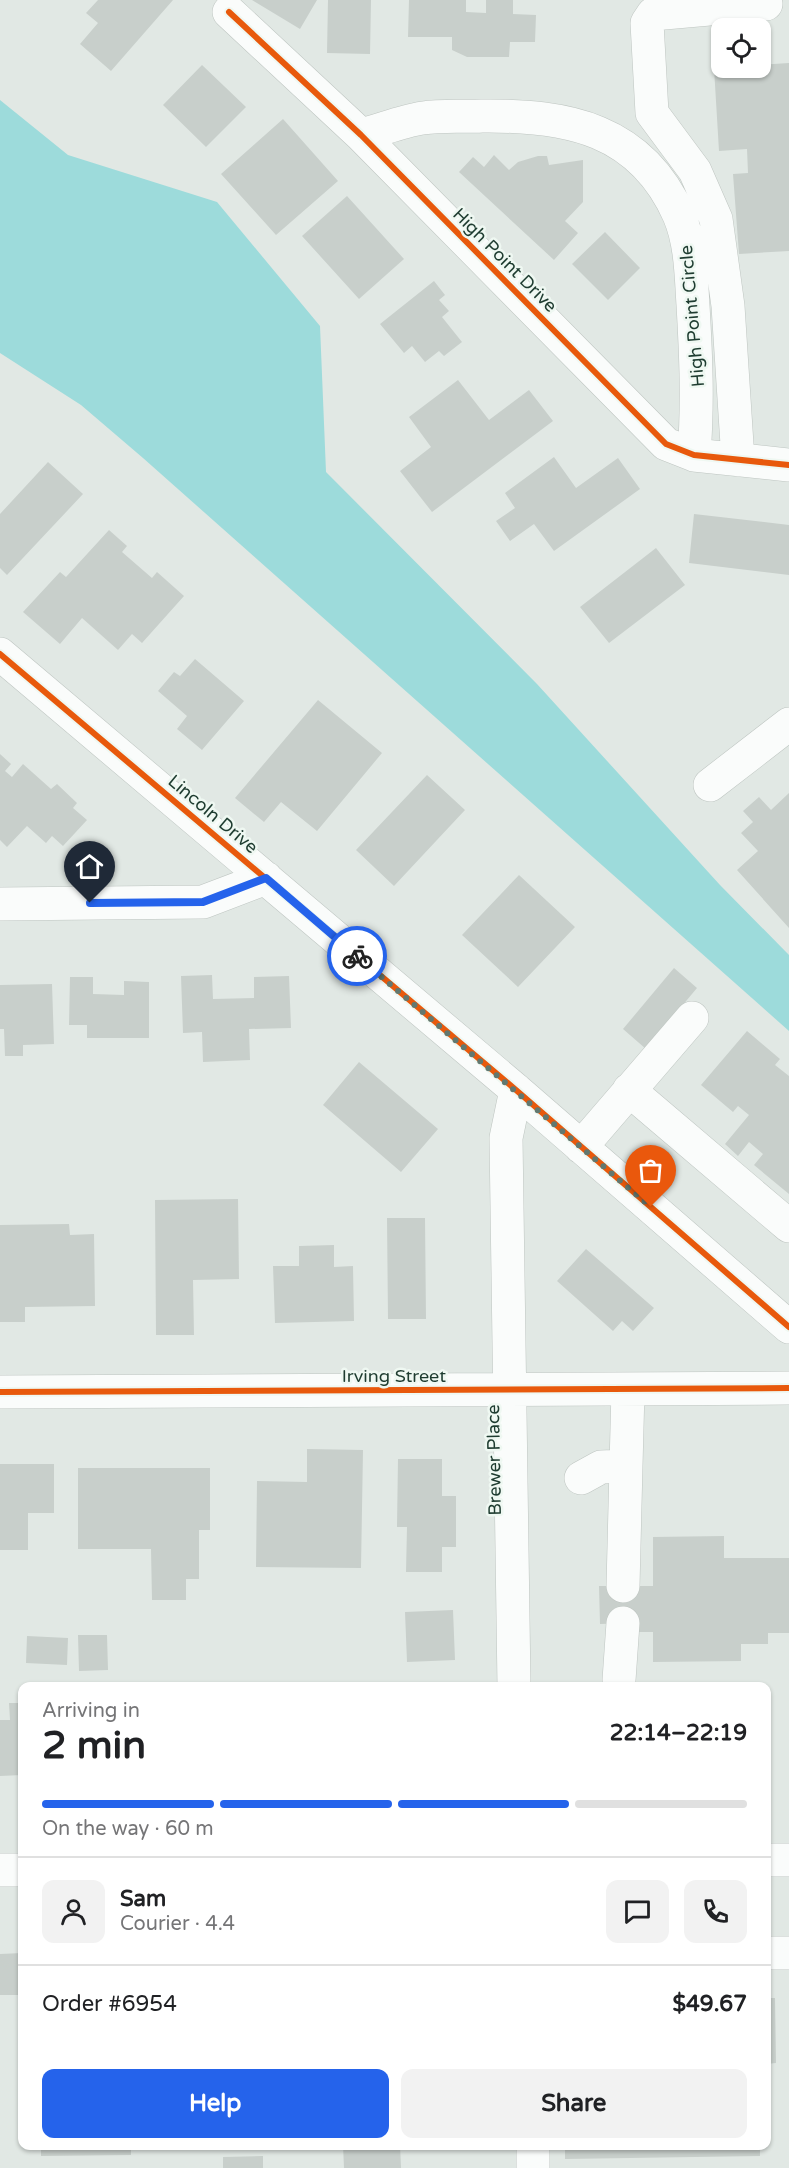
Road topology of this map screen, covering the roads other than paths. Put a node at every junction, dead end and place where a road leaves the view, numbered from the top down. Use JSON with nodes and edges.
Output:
{"nodes":[{"id":1,"x":766,"y":4,"type":"dead end"},
{"id":2,"x":229,"y":12,"type":"dead end"},
{"id":3,"x":361,"y":135,"type":"junction"},
{"id":4,"x":694,"y":455,"type":"junction"},
{"id":5,"x":738,"y":460,"type":"junction"},
{"id":6,"x":789,"y":465,"type":"edge"},
{"id":7,"x":0,"y":654,"type":"edge"},
{"id":8,"x":789,"y":724,"type":"edge"},
{"id":9,"x":711,"y":785,"type":"dead end"},
{"id":10,"x":266,"y":878,"type":"junction"},
{"id":11,"x":0,"y":904,"type":"edge"},
{"id":12,"x":692,"y":1018,"type":"dead end"},
{"id":13,"x":516,"y":1090,"type":"junction"},
{"id":14,"x":629,"y":1090,"type":"junction"},
{"id":15,"x":581,"y":1147,"type":"junction"},
{"id":16,"x":789,"y":1226,"type":"edge"},
{"id":17,"x":789,"y":1327,"type":"edge"},
{"id":18,"x":789,"y":1388,"type":"edge"},
{"id":19,"x":628,"y":1390,"type":"junction"},
{"id":20,"x":508,"y":1391,"type":"junction"},
{"id":21,"x":0,"y":1392,"type":"edge"},
{"id":22,"x":626,"y":1466,"type":"junction"},
{"id":23,"x":581,"y":1478,"type":"dead end"},
{"id":24,"x":623,"y":1586,"type":"dead end"},
{"id":25,"x":623,"y":1623,"type":"dead end"},
{"id":26,"x":619,"y":1680,"type":"dead end"},
{"id":27,"x":514,"y":1682,"type":"edge"},
{"id":28,"x":771,"y":1860,"type":"edge"},
{"id":29,"x":789,"y":1860,"type":"edge"},
{"id":30,"x":0,"y":1870,"type":"edge"},
{"id":31,"x":18,"y":1870,"type":"edge"},
{"id":32,"x":771,"y":1953,"type":"edge"},
{"id":33,"x":789,"y":1953,"type":"edge"},
{"id":34,"x":533,"y":2150,"type":"edge"},
{"id":35,"x":533,"y":2168,"type":"edge"}],
"edges":[{"from":1,"to":5,"type":"street"},
{"from":2,"to":3,"type":"street","name":"High Point Drive"},
{"from":3,"to":4,"type":"street","name":"High Point Drive"},
{"from":3,"to":4,"type":"street","name":"High Point Circle"},
{"from":4,"to":5,"type":"street","name":"High Point Drive"},
{"from":5,"to":6,"type":"street","name":"High Point Drive"},
{"from":7,"to":10,"type":"street","name":"Lincoln Drive"},
{"from":8,"to":9,"type":"street"},
{"from":10,"to":11,"type":"street"},
{"from":10,"to":13,"type":"street","name":"Lincoln Drive"},
{"from":12,"to":14,"type":"street"},
{"from":13,"to":15,"type":"street","name":"Lincoln Drive"},
{"from":13,"to":20,"type":"street","name":"Brewer Place"},
{"from":14,"to":15,"type":"street"},
{"from":14,"to":16,"type":"street"},
{"from":15,"to":17,"type":"street","name":"Lincoln Drive"},
{"from":18,"to":19,"type":"street","name":"Irving Street"},
{"from":19,"to":20,"type":"street","name":"Irving Street"},
{"from":19,"to":22,"type":"street"},
{"from":20,"to":21,"type":"street","name":"Irving Street"},
{"from":20,"to":27,"type":"street","name":"Brewer Place"},
{"from":22,"to":23,"type":"street"},
{"from":22,"to":24,"type":"street"},
{"from":25,"to":26,"type":"street"},
{"from":28,"to":29,"type":"street"},
{"from":30,"to":31,"type":"street"},
{"from":32,"to":33,"type":"street"},
{"from":34,"to":35,"type":"street"}]}
